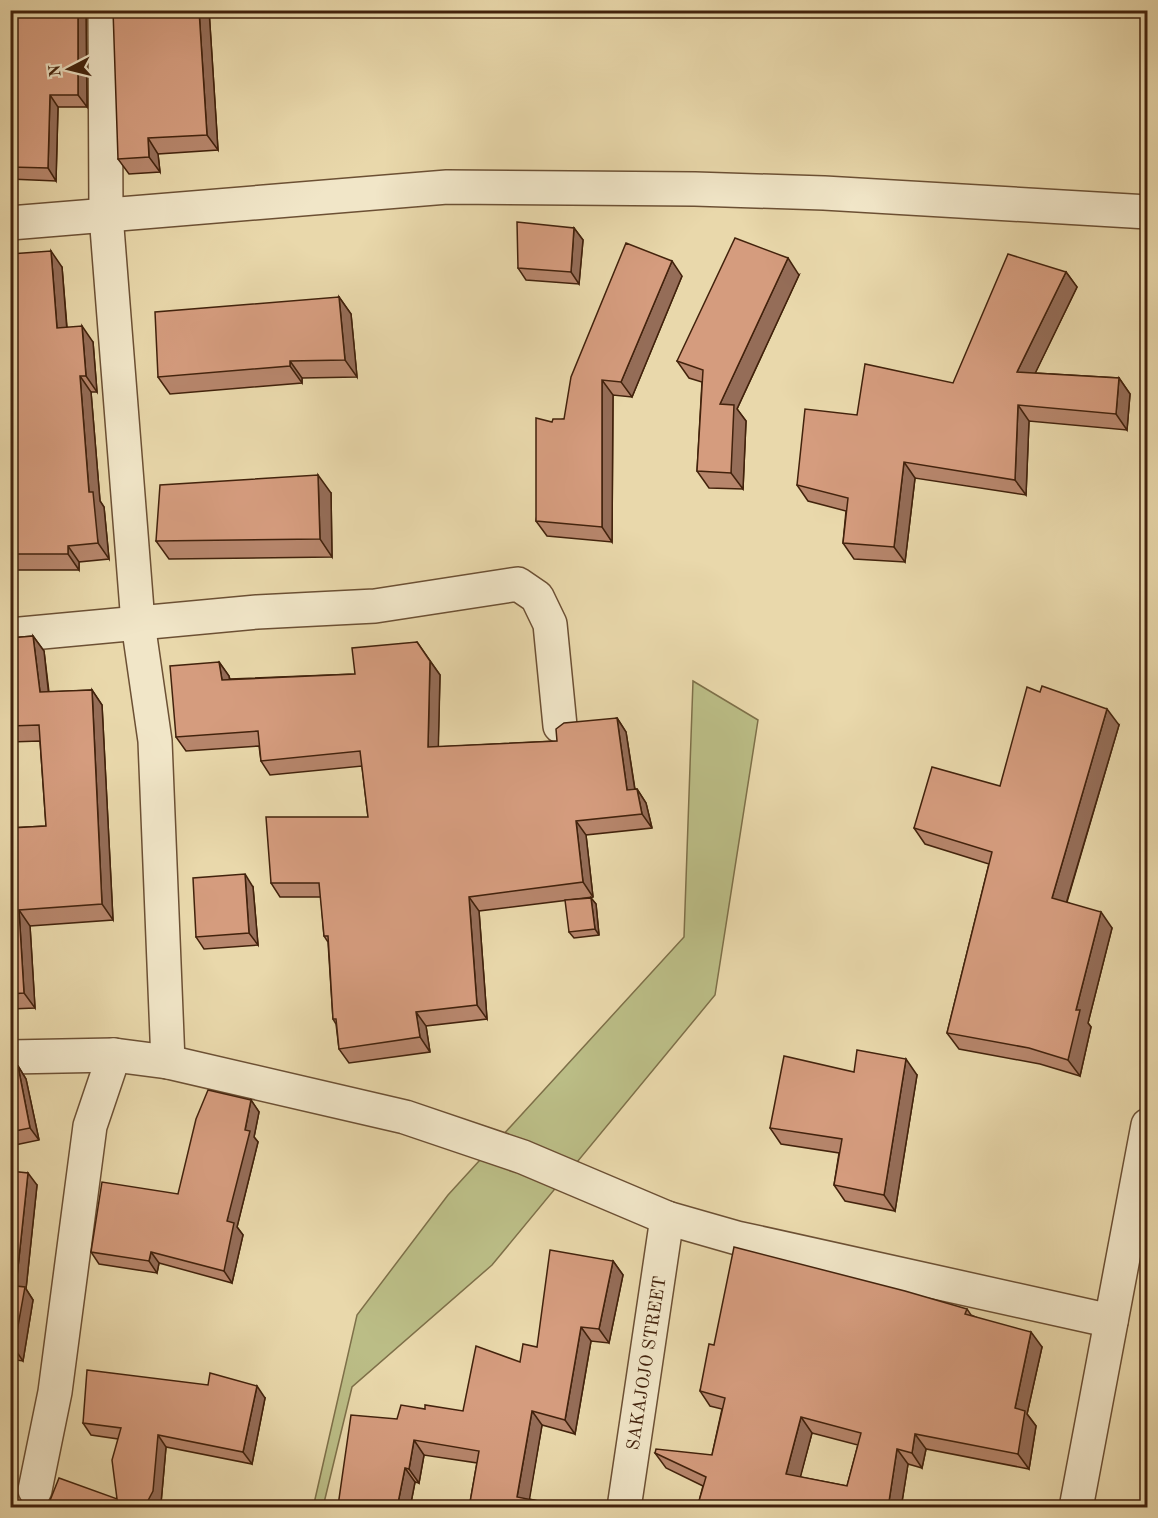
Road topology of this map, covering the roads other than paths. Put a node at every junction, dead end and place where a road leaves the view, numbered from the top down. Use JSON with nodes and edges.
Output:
{"nodes":[{"id":1,"x":105,"y":10,"type":"edge"},
{"id":2,"x":1148,"y":212,"type":"edge"},
{"id":3,"x":106,"y":215,"type":"junction"},
{"id":4,"x":10,"y":223,"type":"edge"},
{"id":5,"x":138,"y":623,"type":"junction"},
{"id":6,"x":10,"y":635,"type":"edge"},
{"id":7,"x":560,"y":726,"type":"edge"},
{"id":8,"x":114,"y":1055,"type":"junction"},
{"id":9,"x":10,"y":1057,"type":"edge"},
{"id":10,"x":168,"y":1062,"type":"junction"},
{"id":11,"x":1148,"y":1125,"type":"edge"},
{"id":12,"x":667,"y":1218,"type":"junction"},
{"id":13,"x":1111,"y":1321,"type":"junction"},
{"id":14,"x":35,"y":1490,"type":"dead end"},
{"id":15,"x":624,"y":1508,"type":"edge"},
{"id":16,"x":1076,"y":1508,"type":"edge"}],
"edges":[{"from":1,"to":3,"type":"street"},
{"from":2,"to":3,"type":"street"},
{"from":3,"to":4,"type":"street"},
{"from":3,"to":5,"type":"street"},
{"from":5,"to":6,"type":"street"},
{"from":5,"to":7,"type":"street"},
{"from":5,"to":10,"type":"street"},
{"from":8,"to":9,"type":"street"},
{"from":8,"to":10,"type":"street"},
{"from":8,"to":14,"type":"street"},
{"from":10,"to":12,"type":"street"},
{"from":11,"to":13,"type":"street"},
{"from":12,"to":13,"type":"street"},
{"from":12,"to":15,"type":"street","name":"SAKAJOJO STREET"},
{"from":13,"to":16,"type":"street"}]}
